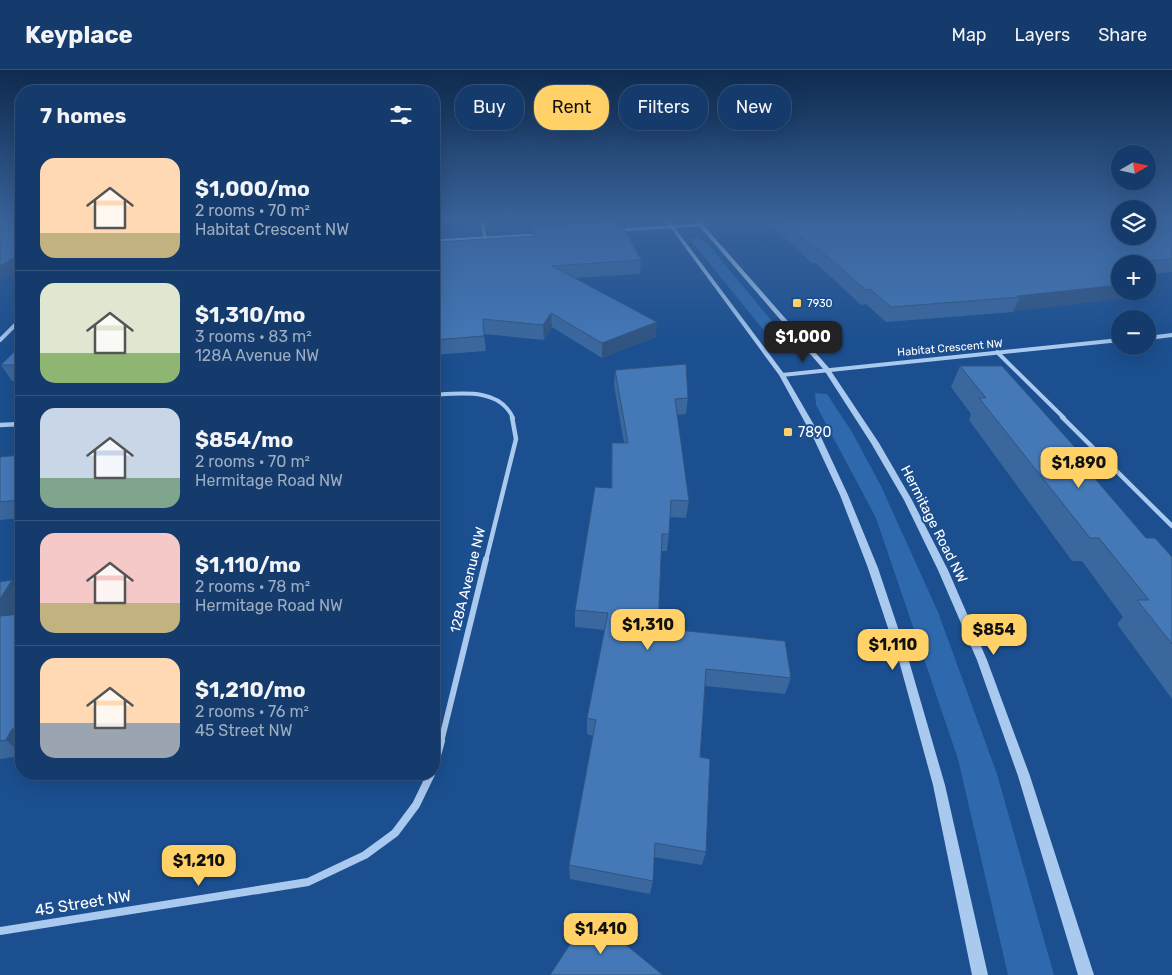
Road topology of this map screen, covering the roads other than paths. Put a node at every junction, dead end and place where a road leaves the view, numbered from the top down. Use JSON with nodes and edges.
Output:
{"nodes":[{"id":1,"x":698,"y":262,"type":"edge"},
{"id":2,"x":732,"y":262,"type":"edge"},
{"id":3,"x":15,"y":325,"type":"edge"},
{"id":4,"x":1172,"y":335,"type":"edge"},
{"id":5,"x":1156,"y":337,"type":"edge"},
{"id":6,"x":0,"y":340,"type":"edge"},
{"id":7,"x":1111,"y":341,"type":"edge"},
{"id":8,"x":997,"y":352,"type":"junction"},
{"id":9,"x":827,"y":370,"type":"junction"},
{"id":10,"x":782,"y":375,"type":"junction"},
{"id":11,"x":440,"y":394,"type":"edge"},
{"id":12,"x":15,"y":424,"type":"edge"},
{"id":13,"x":0,"y":425,"type":"edge"},
{"id":14,"x":1172,"y":526,"type":"edge"},
{"id":15,"x":440,"y":747,"type":"edge"},
{"id":16,"x":428,"y":780,"type":"edge"},
{"id":17,"x":0,"y":931,"type":"edge"},
{"id":18,"x":980,"y":975,"type":"edge"},
{"id":19,"x":1086,"y":975,"type":"edge"}],
"edges":[{"from":1,"to":10,"type":"street"},
{"from":2,"to":9,"type":"street","name":"Hermitage Road NW"},
{"from":3,"to":6,"type":"street"},
{"from":4,"to":5,"type":"street"},
{"from":7,"to":8,"type":"street","name":"Habitat Crescent NW"},
{"from":8,"to":9,"type":"street","name":"Habitat Crescent NW"},
{"from":8,"to":14,"type":"street"},
{"from":9,"to":10,"type":"street","name":"Habitat Crescent NW"},
{"from":9,"to":19,"type":"street","name":"Hermitage Road NW"},
{"from":10,"to":18,"type":"street"},
{"from":11,"to":15,"type":"street","name":"128A Avenue NW"},
{"from":12,"to":13,"type":"street"},
{"from":16,"to":17,"type":"street","name":"45 Street NW"}]}
